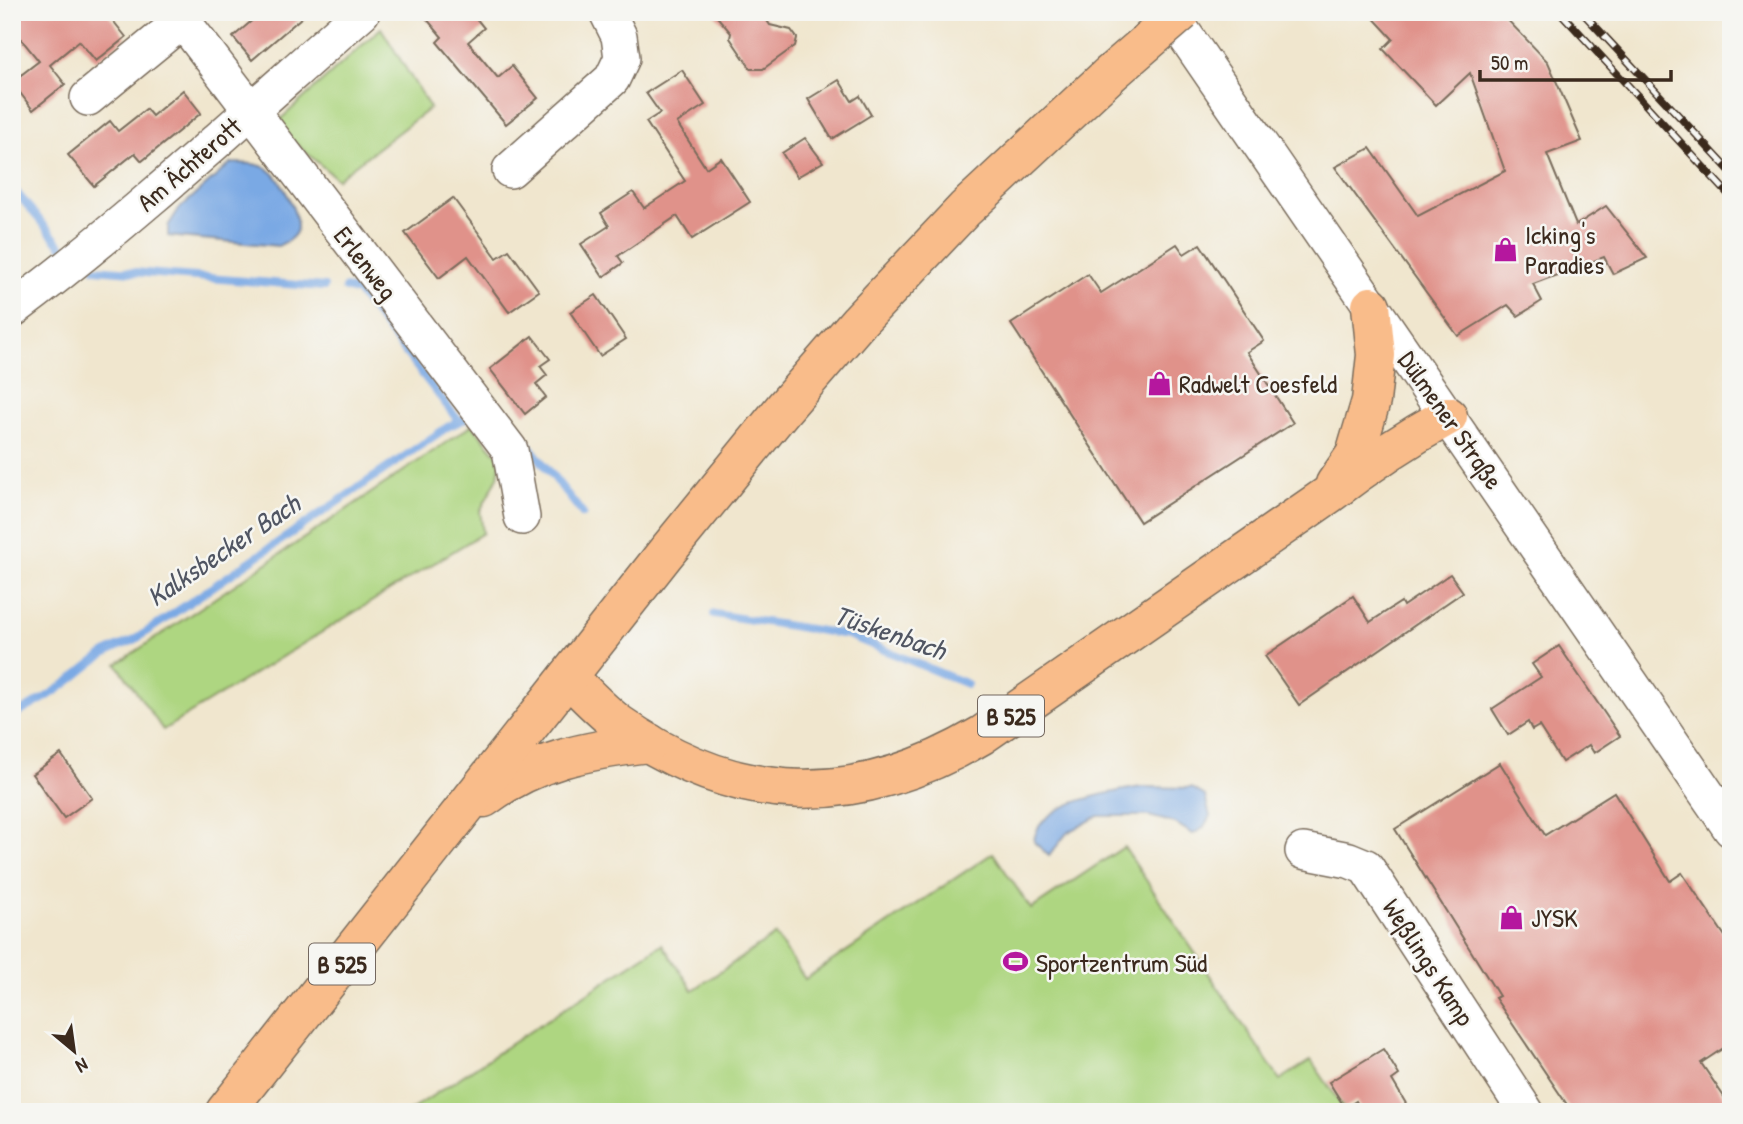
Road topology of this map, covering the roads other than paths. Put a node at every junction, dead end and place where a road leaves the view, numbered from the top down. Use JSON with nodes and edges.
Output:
{"nodes":[{"id":1,"x":362,"y":12,"type":"edge"},
{"id":2,"x":607,"y":12,"type":"edge"},
{"id":3,"x":1169,"y":12,"type":"edge"},
{"id":4,"x":1182,"y":12,"type":"edge"},
{"id":5,"x":179,"y":17,"type":"edge"},
{"id":6,"x":88,"y":98,"type":"dead end"},
{"id":7,"x":249,"y":111,"type":"junction"},
{"id":8,"x":510,"y":170,"type":"dead end"},
{"id":9,"x":1371,"y":306,"type":"junction"},
{"id":10,"x":12,"y":310,"type":"edge"},
{"id":11,"x":1448,"y":416,"type":"junction"},
{"id":12,"x":1328,"y":495,"type":"junction"},
{"id":13,"x":522,"y":517,"type":"dead end"},
{"id":14,"x":568,"y":677,"type":"junction"},
{"id":15,"x":649,"y":743,"type":"junction"},
{"id":16,"x":459,"y":815,"type":"junction"},
{"id":17,"x":1731,"y":829,"type":"edge"},
{"id":18,"x":1303,"y":851,"type":"dead end"},
{"id":19,"x":225,"y":1112,"type":"edge"},
{"id":20,"x":1526,"y":1112,"type":"edge"}],
"edges":[{"from":1,"to":7,"type":"street","name":"Am Ächterott"},
{"from":2,"to":8,"type":"street"},
{"from":3,"to":9,"type":"street","name":"Dülmener Straße"},
{"from":4,"to":14,"type":"main road","number":"B 525","bridge":true},
{"from":5,"to":6,"type":"street","name":"Erlenweg"},
{"from":5,"to":7,"type":"street","name":"Erlenweg"},
{"from":7,"to":10,"type":"street","name":"Am Ächterott"},
{"from":7,"to":13,"type":"street","name":"Erlenweg"},
{"from":9,"to":11,"type":"street","name":"Dülmener Straße"},
{"from":9,"to":12,"type":"main road"},
{"from":11,"to":12,"type":"main road","number":"B 525"},
{"from":11,"to":17,"type":"street","name":"Dülmener Straße"},
{"from":12,"to":15,"type":"main road","number":"B 525"},
{"from":14,"to":15,"type":"main road","number":"B 525"},
{"from":14,"to":16,"type":"main road","number":"B 525"},
{"from":15,"to":16,"type":"main road"},
{"from":16,"to":19,"type":"main road","number":"B 525"},
{"from":18,"to":20,"type":"street","name":"Weßlings Kamp"}]}
